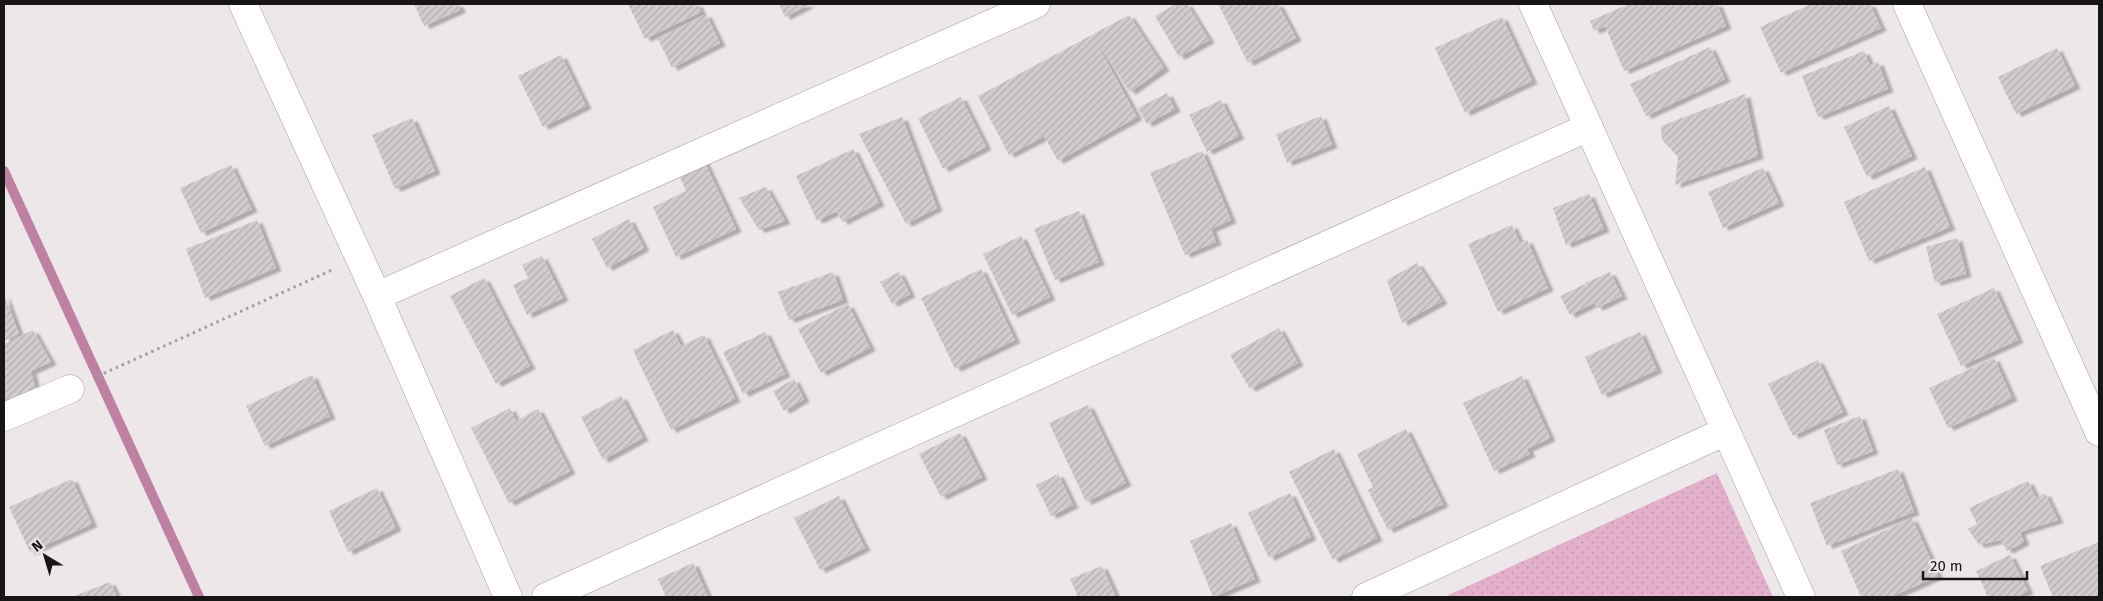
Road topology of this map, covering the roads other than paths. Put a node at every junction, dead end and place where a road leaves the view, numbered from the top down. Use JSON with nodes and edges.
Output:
{"nodes":[{"id":1,"x":243,"y":4,"type":"edge"},
{"id":2,"x":1036,"y":4,"type":"edge"},
{"id":3,"x":1533,"y":4,"type":"edge"},
{"id":4,"x":1907,"y":4,"type":"edge"},
{"id":5,"x":1589,"y":127,"type":"junction"},
{"id":6,"x":378,"y":296,"type":"junction"},
{"id":7,"x":70,"y":389,"type":"dead end"},
{"id":8,"x":4,"y":417,"type":"edge"},
{"id":9,"x":1726,"y":432,"type":"junction"},
{"id":10,"x":2099,"y":432,"type":"edge"},
{"id":11,"x":508,"y":597,"type":"edge"},
{"id":12,"x":546,"y":597,"type":"edge"},
{"id":13,"x":1366,"y":597,"type":"edge"},
{"id":14,"x":1802,"y":597,"type":"edge"}],
"edges":[{"from":1,"to":6,"type":"street"},
{"from":2,"to":6,"type":"street"},
{"from":3,"to":5,"type":"street"},
{"from":4,"to":10,"type":"street"},
{"from":5,"to":9,"type":"street"},
{"from":5,"to":12,"type":"street"},
{"from":6,"to":11,"type":"street"},
{"from":7,"to":8,"type":"street"},
{"from":9,"to":13,"type":"street"},
{"from":9,"to":14,"type":"street"}]}
